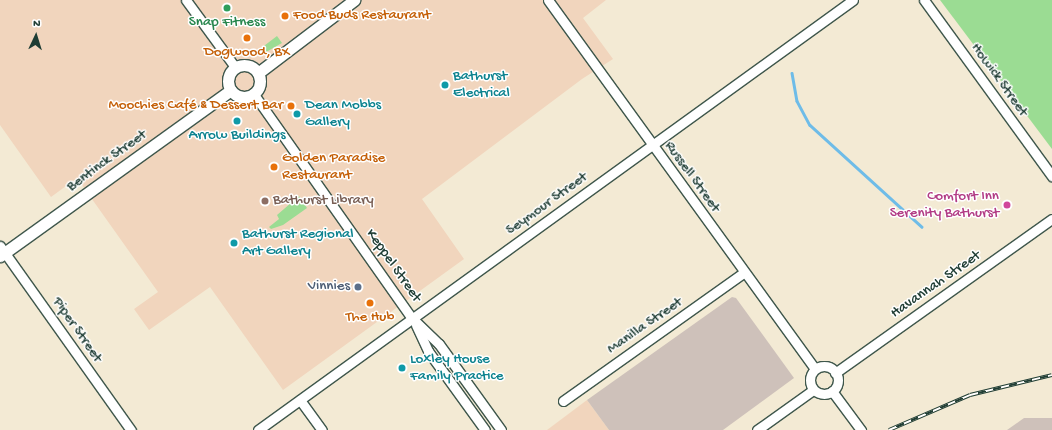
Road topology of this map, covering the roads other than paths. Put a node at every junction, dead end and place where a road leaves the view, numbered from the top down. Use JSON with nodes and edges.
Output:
{"nodes":[{"id":1,"x":186,"y":0,"type":"edge"},
{"id":2,"x":354,"y":0,"type":"edge"},
{"id":3,"x":548,"y":0,"type":"edge"},
{"id":4,"x":853,"y":0,"type":"edge"},
{"id":5,"x":924,"y":0,"type":"edge"},
{"id":6,"x":235,"y":67,"type":"junction"},
{"id":7,"x":258,"y":73,"type":"junction"},
{"id":8,"x":231,"y":90,"type":"junction"},
{"id":9,"x":254,"y":93,"type":"junction"},
{"id":10,"x":651,"y":145,"type":"junction"},
{"id":11,"x":1052,"y":176,"type":"edge"},
{"id":12,"x":1052,"y":219,"type":"edge"},
{"id":13,"x":2,"y":252,"type":"edge"},
{"id":14,"x":743,"y":273,"type":"junction"},
{"id":15,"x":412,"y":318,"type":"junction"},
{"id":16,"x":815,"y":369,"type":"junction"},
{"id":17,"x":836,"y":373,"type":"junction"},
{"id":18,"x":469,"y":386,"type":"junction"},
{"id":19,"x":813,"y":390,"type":"junction"},
{"id":20,"x":832,"y":391,"type":"junction"},
{"id":21,"x":459,"y":394,"type":"junction"},
{"id":22,"x":300,"y":400,"type":"junction"},
{"id":23,"x":563,"y":401,"type":"dead end"},
{"id":24,"x":131,"y":430,"type":"edge"},
{"id":25,"x":258,"y":430,"type":"edge"},
{"id":26,"x":322,"y":430,"type":"edge"},
{"id":27,"x":485,"y":430,"type":"edge"},
{"id":28,"x":501,"y":430,"type":"edge"},
{"id":29,"x":757,"y":430,"type":"edge"},
{"id":30,"x":861,"y":430,"type":"edge"}],
"edges":[{"from":1,"to":6,"type":"street"},
{"from":2,"to":7,"type":"main road"},
{"from":3,"to":10,"type":"street","name":"Russell Street"},
{"from":4,"to":10,"type":"street","name":"Seymour Street"},
{"from":5,"to":11,"type":"street","name":"Howick Street"},
{"from":6,"to":7,"type":"main road"},
{"from":6,"to":8,"type":"main road"},
{"from":7,"to":9,"type":"main road"},
{"from":8,"to":9,"type":"main road"},
{"from":8,"to":13,"type":"main road","name":"Bentinck Street"},
{"from":9,"to":15,"type":"street","name":"Keppel Street"},
{"from":10,"to":14,"type":"street","name":"Russell Street"},
{"from":10,"to":15,"type":"street","name":"Seymour Street"},
{"from":12,"to":17,"type":"street","name":"Havannah Street"},
{"from":13,"to":24,"type":"street","name":"Piper Street"},
{"from":14,"to":16,"type":"street","name":"Russell Street"},
{"from":14,"to":23,"type":"street","name":"Manilla Street"},
{"from":15,"to":18,"type":"street","name":"Keppel Street"},
{"from":15,"to":21,"type":"street","name":"Keppel Street"},
{"from":15,"to":22,"type":"street","name":"Seymour Street"},
{"from":16,"to":17,"type":"street"},
{"from":16,"to":19,"type":"street"},
{"from":17,"to":20,"type":"street"},
{"from":18,"to":21,"type":"street"},
{"from":18,"to":28,"type":"street","name":"Keppel Street"},
{"from":19,"to":20,"type":"street"},
{"from":19,"to":29,"type":"street"},
{"from":20,"to":30,"type":"street"},
{"from":21,"to":27,"type":"street","name":"Keppel Street"},
{"from":22,"to":25,"type":"street","name":"Seymour Street"},
{"from":22,"to":26,"type":"street"}]}
